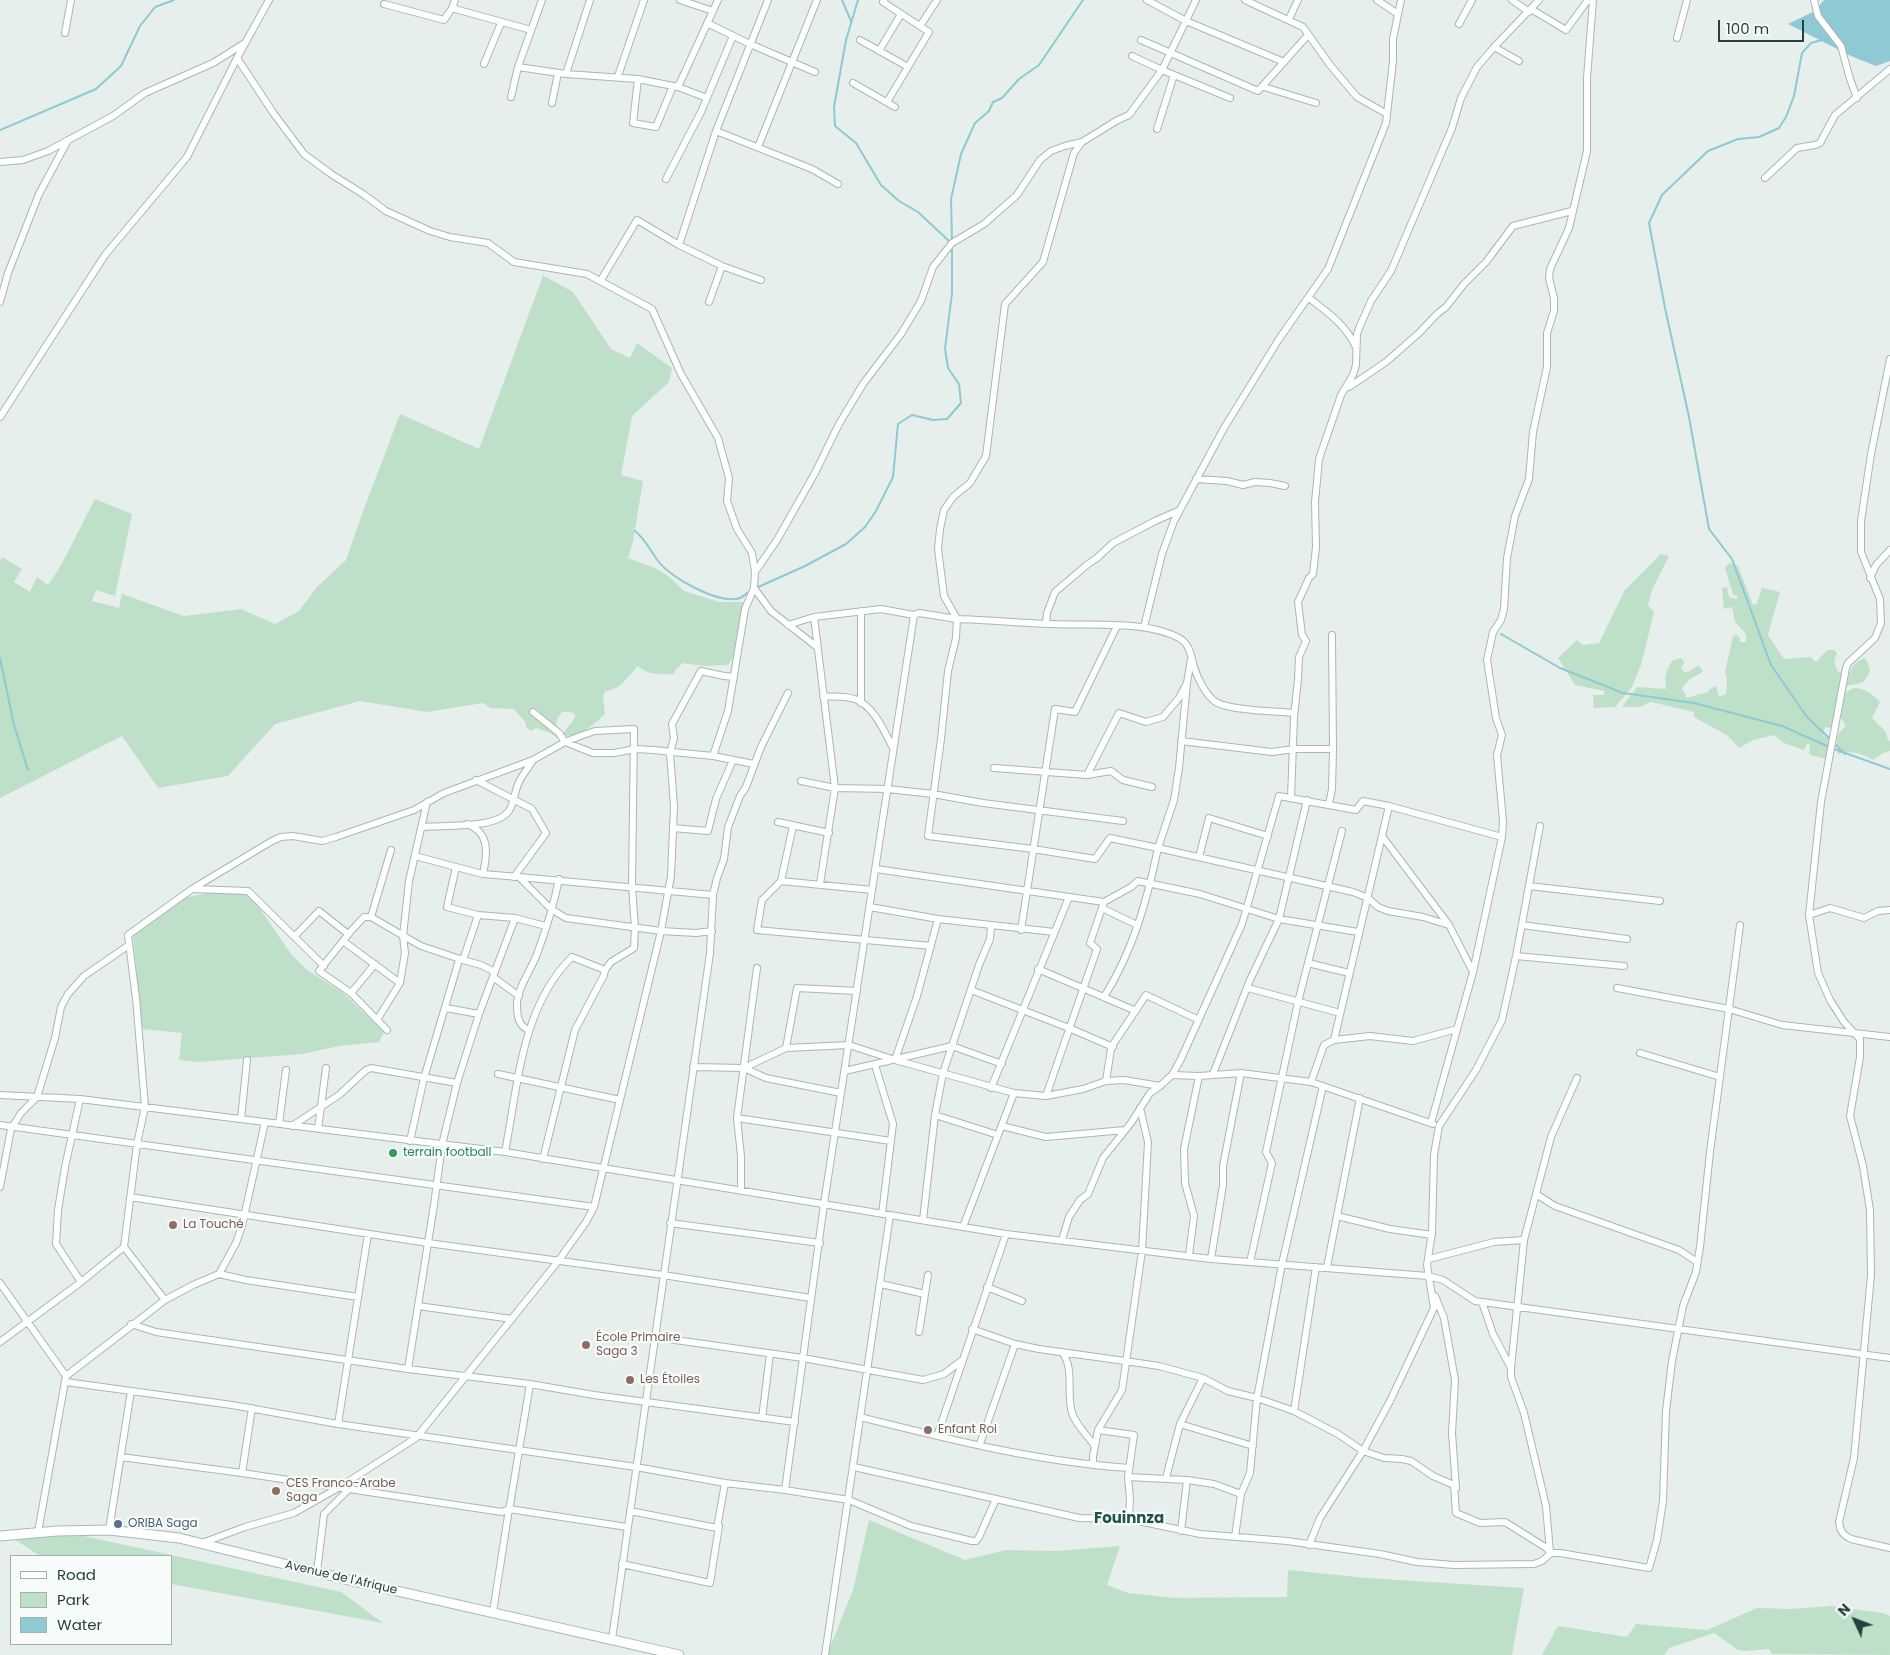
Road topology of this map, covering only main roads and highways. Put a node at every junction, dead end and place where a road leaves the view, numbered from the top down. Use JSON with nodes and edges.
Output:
{"nodes":[{"id":1,"x":0,"y":1536,"type":"edge"},
{"id":2,"x":680,"y":1655,"type":"edge"}],
"edges":[{"from":1,"to":2,"type":"main road","name":"Avenue de l'Afrique"}]}
